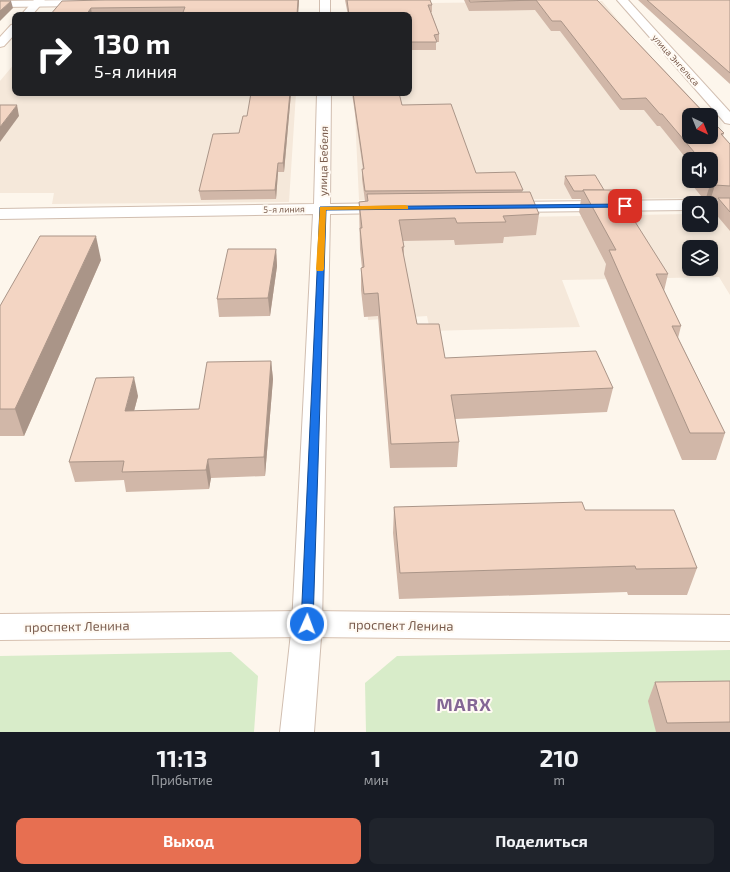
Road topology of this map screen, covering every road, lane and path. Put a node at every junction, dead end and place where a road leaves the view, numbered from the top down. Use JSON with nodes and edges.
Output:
{"nodes":[{"id":1,"x":325,"y":0,"type":"edge"},
{"id":2,"x":622,"y":0,"type":"edge"},
{"id":3,"x":38,"y":2,"type":"edge"},
{"id":4,"x":99,"y":3,"type":"edge"},
{"id":5,"x":0,"y":4,"type":"edge"},
{"id":6,"x":29,"y":12,"type":"edge"},
{"id":7,"x":325,"y":12,"type":"edge"},
{"id":8,"x":12,"y":30,"type":"edge"},
{"id":9,"x":0,"y":44,"type":"edge"},
{"id":10,"x":324,"y":96,"type":"edge"},
{"id":11,"x":730,"y":120,"type":"edge"},
{"id":12,"x":682,"y":205,"type":"edge"},
{"id":13,"x":718,"y":205,"type":"edge"},
{"id":14,"x":730,"y":205,"type":"edge"},
{"id":15,"x":490,"y":207,"type":"edge"},
{"id":16,"x":322,"y":208,"type":"junction"},
{"id":17,"x":402,"y":208,"type":"edge"},
{"id":18,"x":0,"y":214,"type":"edge"},
{"id":19,"x":307,"y":624,"type":"junction"},
{"id":20,"x":0,"y":627,"type":"edge"},
{"id":21,"x":730,"y":628,"type":"edge"},
{"id":22,"x":297,"y":732,"type":"edge"}],
"edges":[{"from":1,"to":7,"type":"street"},
{"from":2,"to":11,"type":"street","name":"улица Энгельса"},
{"from":3,"to":4,"type":"street"},
{"from":3,"to":5,"type":"street"},
{"from":3,"to":6,"type":"street"},
{"from":8,"to":9,"type":"street"},
{"from":10,"to":16,"type":"street","name":"улица Бебеля"},
{"from":12,"to":15,"type":"street"},
{"from":13,"to":14,"type":"street"},
{"from":16,"to":17,"type":"street","name":"5-я линия"},
{"from":16,"to":18,"type":"street","name":"5-я линия"},
{"from":16,"to":19,"type":"street","name":"улица Бебеля"},
{"from":19,"to":20,"type":"street","name":"проспект Ленина"},
{"from":19,"to":21,"type":"street","name":"проспект Ленина"},
{"from":19,"to":22,"type":"street","name":"улица Бебеля"}]}
